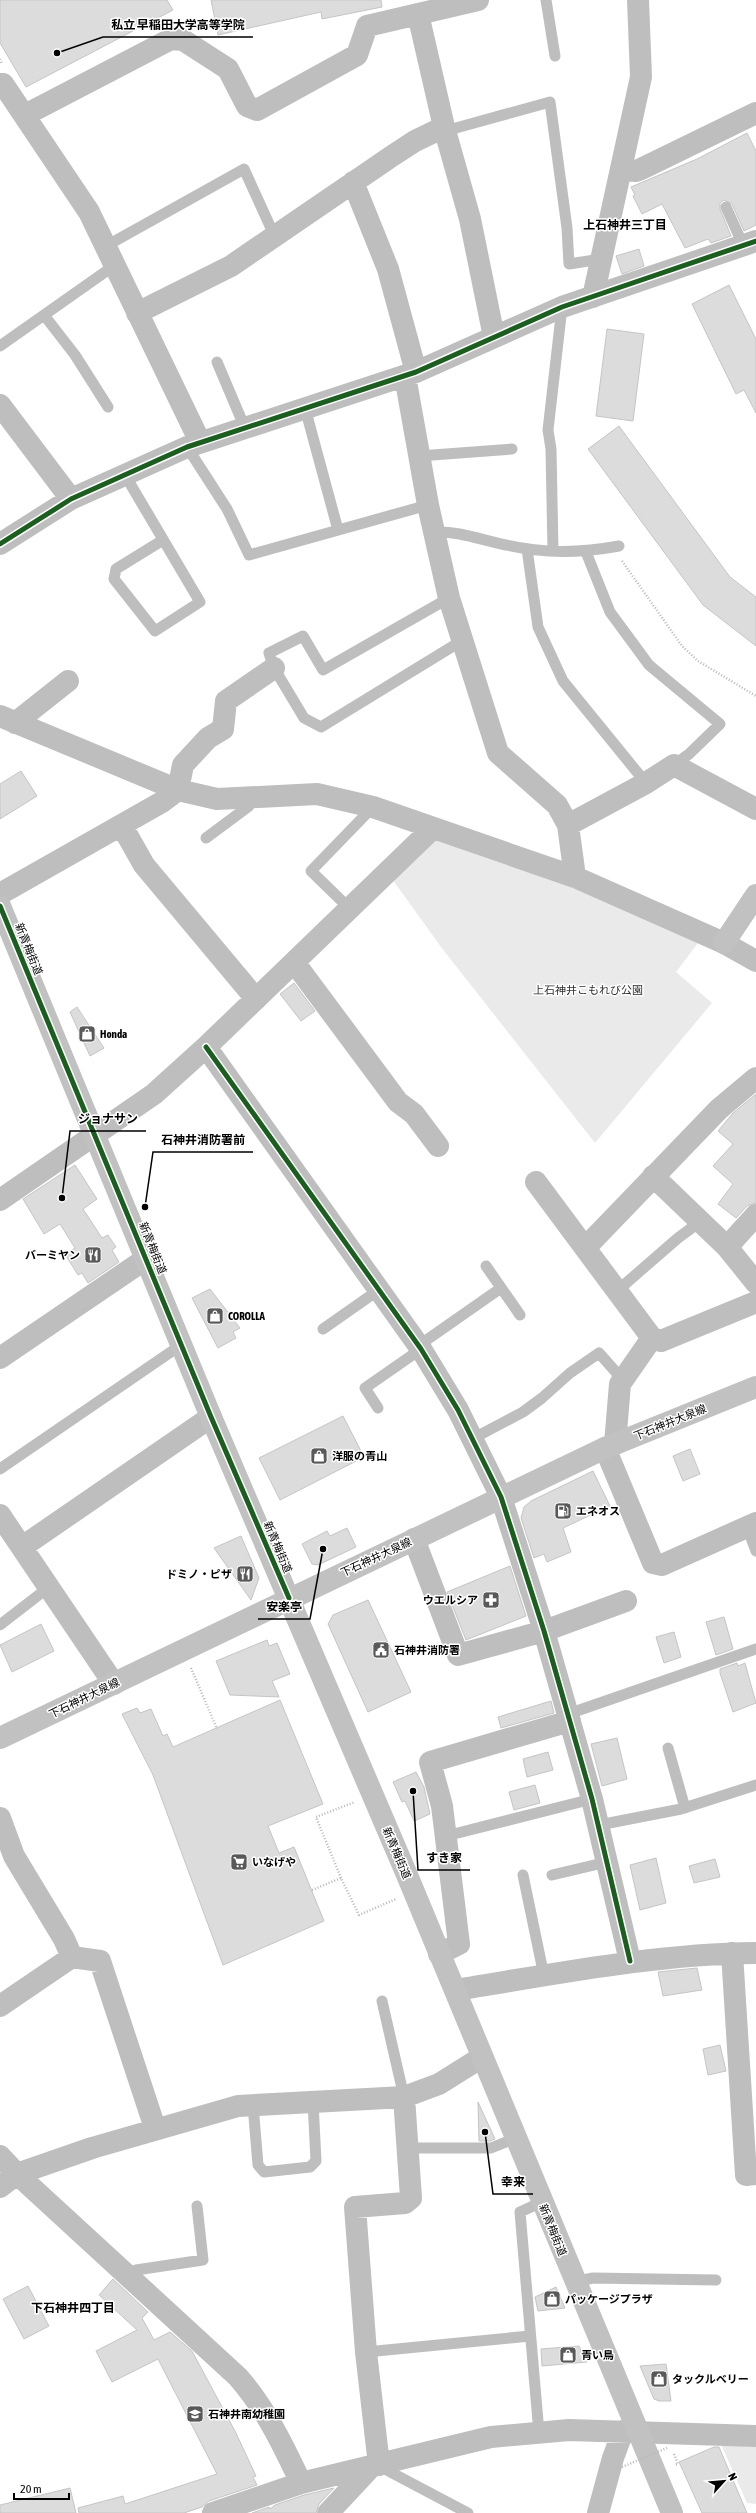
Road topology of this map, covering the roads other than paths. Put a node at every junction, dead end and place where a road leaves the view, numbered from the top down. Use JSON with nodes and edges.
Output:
{"nodes":[{"id":1,"x":478,"y":0,"type":"edge"},
{"id":2,"x":546,"y":0,"type":"edge"},
{"id":3,"x":638,"y":0,"type":"edge"},
{"id":4,"x":418,"y":14,"type":"junction"},
{"id":5,"x":555,"y":56,"type":"dead end"},
{"id":6,"x":0,"y":84,"type":"edge"},
{"id":7,"x":756,"y":113,"type":"edge"},
{"id":8,"x":25,"y":115,"type":"junction"},
{"id":9,"x":445,"y":129,"type":"junction"},
{"id":10,"x":622,"y":169,"type":"junction"},
{"id":11,"x":353,"y":182,"type":"junction"},
{"id":12,"x":726,"y":207,"type":"dead end"},
{"id":13,"x":275,"y":237,"type":"junction"},
{"id":14,"x":749,"y":243,"type":"edge"},
{"id":15,"x":110,"y":256,"type":"junction"},
{"id":16,"x":601,"y":259,"type":"junction"},
{"id":17,"x":593,"y":296,"type":"junction"},
{"id":18,"x":562,"y":307,"type":"junction"},
{"id":19,"x":137,"y":313,"type":"junction"},
{"id":20,"x":44,"y":315,"type":"junction"},
{"id":21,"x":494,"y":337,"type":"junction"},
{"id":22,"x":0,"y":346,"type":"edge"},
{"id":23,"x":217,"y":362,"type":"dead end"},
{"id":24,"x":410,"y":374,"type":"junction"},
{"id":25,"x":108,"y":407,"type":"dead end"},
{"id":26,"x":305,"y":408,"type":"junction"},
{"id":27,"x":2,"y":411,"type":"edge"},
{"id":28,"x":245,"y":428,"type":"junction"},
{"id":29,"x":194,"y":445,"type":"junction"},
{"id":30,"x":512,"y":449,"type":"dead end"},
{"id":31,"x":419,"y":456,"type":"junction"},
{"id":32,"x":125,"y":475,"type":"junction"},
{"id":33,"x":71,"y":499,"type":"junction"},
{"id":34,"x":428,"y":505,"type":"junction"},
{"id":35,"x":338,"y":530,"type":"junction"},
{"id":36,"x":434,"y":532,"type":"junction"},
{"id":37,"x":163,"y":540,"type":"junction"},
{"id":38,"x":0,"y":544,"type":"edge"},
{"id":39,"x":616,"y":547,"type":"road end"},
{"id":40,"x":527,"y":549,"type":"junction"},
{"id":41,"x":553,"y":551,"type":"junction"},
{"id":42,"x":586,"y":552,"type":"junction"},
{"id":43,"x":449,"y":598,"type":"junction"},
{"id":44,"x":463,"y":640,"type":"junction"},
{"id":45,"x":274,"y":668,"type":"junction"},
{"id":46,"x":68,"y":681,"type":"dead end"},
{"id":47,"x":8,"y":720,"type":"edge"},
{"id":48,"x":674,"y":765,"type":"junction"},
{"id":49,"x":646,"y":783,"type":"junction"},
{"id":50,"x":178,"y":790,"type":"junction"},
{"id":51,"x":251,"y":797,"type":"junction"},
{"id":52,"x":373,"y":807,"type":"junction"},
{"id":53,"x":756,"y":809,"type":"edge"},
{"id":54,"x":568,"y":825,"type":"junction"},
{"id":55,"x":122,"y":826,"type":"junction"},
{"id":56,"x":433,"y":828,"type":"junction"},
{"id":57,"x":206,"y":838,"type":"dead end"},
{"id":58,"x":575,"y":877,"type":"junction"},
{"id":59,"x":0,"y":894,"type":"edge"},
{"id":60,"x":756,"y":895,"type":"edge"},
{"id":61,"x":0,"y":906,"type":"edge"},
{"id":62,"x":348,"y":907,"type":"junction"},
{"id":63,"x":724,"y":943,"type":"junction"},
{"id":64,"x":756,"y":961,"type":"edge"},
{"id":65,"x":294,"y":962,"type":"junction"},
{"id":66,"x":256,"y":999,"type":"junction"},
{"id":67,"x":206,"y":1047,"type":"junction"},
{"id":68,"x":756,"y":1078,"type":"edge"},
{"id":69,"x":95,"y":1136,"type":"junction"},
{"id":70,"x":438,"y":1146,"type":"dead end"},
{"id":71,"x":653,"y":1176,"type":"junction"},
{"id":72,"x":536,"y":1182,"type":"dead end"},
{"id":73,"x":0,"y":1200,"type":"edge"},
{"id":74,"x":756,"y":1215,"type":"edge"},
{"id":75,"x":701,"y":1221,"type":"junction"},
{"id":76,"x":726,"y":1247,"type":"junction"},
{"id":77,"x":585,"y":1248,"type":"junction"},
{"id":78,"x":147,"y":1258,"type":"junction"},
{"id":79,"x":486,"y":1266,"type":"dead end"},
{"id":80,"x":756,"y":1283,"type":"edge"},
{"id":81,"x":501,"y":1288,"type":"junction"},
{"id":82,"x":380,"y":1289,"type":"junction"},
{"id":83,"x":617,"y":1291,"type":"junction"},
{"id":84,"x":756,"y":1302,"type":"edge"},
{"id":85,"x":520,"y":1315,"type":"dead end"},
{"id":86,"x":324,"y":1329,"type":"dead end"},
{"id":87,"x":652,"y":1338,"type":"junction"},
{"id":88,"x":181,"y":1345,"type":"junction"},
{"id":89,"x":419,"y":1347,"type":"junction"},
{"id":90,"x":0,"y":1358,"type":"edge"},
{"id":91,"x":623,"y":1380,"type":"junction"},
{"id":92,"x":756,"y":1387,"type":"edge"},
{"id":93,"x":378,"y":1408,"type":"dead end"},
{"id":94,"x":211,"y":1417,"type":"junction"},
{"id":95,"x":472,"y":1439,"type":"junction"},
{"id":96,"x":610,"y":1446,"type":"junction"},
{"id":97,"x":0,"y":1469,"type":"edge"},
{"id":98,"x":501,"y":1497,"type":"junction"},
{"id":99,"x":2,"y":1521,"type":"edge"},
{"id":100,"x":751,"y":1525,"type":"edge"},
{"id":101,"x":414,"y":1539,"type":"junction"},
{"id":102,"x":22,"y":1547,"type":"junction"},
{"id":103,"x":756,"y":1551,"type":"edge"},
{"id":104,"x":49,"y":1587,"type":"junction"},
{"id":105,"x":289,"y":1598,"type":"junction"},
{"id":106,"x":626,"y":1601,"type":"dead end"},
{"id":107,"x":0,"y":1625,"type":"edge"},
{"id":108,"x":544,"y":1631,"type":"junction"},
{"id":109,"x":756,"y":1649,"type":"edge"},
{"id":110,"x":114,"y":1684,"type":"junction"},
{"id":111,"x":569,"y":1718,"type":"junction"},
{"id":112,"x":0,"y":1738,"type":"edge"},
{"id":113,"x":668,"y":1748,"type":"dead end"},
{"id":114,"x":756,"y":1785,"type":"edge"},
{"id":115,"x":592,"y":1799,"type":"junction"},
{"id":116,"x":686,"y":1808,"type":"junction"},
{"id":117,"x":0,"y":1818,"type":"edge"},
{"id":118,"x":599,"y":1825,"type":"junction"},
{"id":119,"x":446,"y":1836,"type":"junction"},
{"id":120,"x":607,"y":1862,"type":"junction"},
{"id":121,"x":523,"y":1875,"type":"dead end"},
{"id":122,"x":552,"y":1875,"type":"dead end"},
{"id":123,"x":756,"y":1952,"type":"edge"},
{"id":124,"x":732,"y":1953,"type":"junction"},
{"id":125,"x":439,"y":1954,"type":"junction"},
{"id":126,"x":72,"y":1957,"type":"junction"},
{"id":127,"x":630,"y":1962,"type":"junction"},
{"id":128,"x":544,"y":1976,"type":"junction"},
{"id":129,"x":455,"y":1990,"type":"junction"},
{"id":130,"x":382,"y":2001,"type":"dead end"},
{"id":131,"x":0,"y":2006,"type":"edge"},
{"id":132,"x":482,"y":2057,"type":"junction"},
{"id":133,"x":404,"y":2097,"type":"junction"},
{"id":134,"x":313,"y":2102,"type":"junction"},
{"id":135,"x":253,"y":2105,"type":"junction"},
{"id":136,"x":155,"y":2128,"type":"junction"},
{"id":137,"x":516,"y":2138,"type":"junction"},
{"id":138,"x":408,"y":2148,"type":"junction"},
{"id":139,"x":0,"y":2156,"type":"edge"},
{"id":140,"x":17,"y":2174,"type":"junction"},
{"id":141,"x":756,"y":2174,"type":"edge"},
{"id":142,"x":0,"y":2188,"type":"edge"},
{"id":143,"x":542,"y":2202,"type":"junction"},
{"id":144,"x":197,"y":2206,"type":"dead end"},
{"id":145,"x":128,"y":2277,"type":"junction"},
{"id":146,"x":716,"y":2280,"type":"dead end"},
{"id":147,"x":574,"y":2282,"type":"junction"},
{"id":148,"x":530,"y":2336,"type":"junction"},
{"id":149,"x":366,"y":2352,"type":"junction"},
{"id":150,"x":630,"y":2432,"type":"junction"},
{"id":151,"x":539,"y":2433,"type":"junction"},
{"id":152,"x":756,"y":2436,"type":"edge"},
{"id":153,"x":374,"y":2467,"type":"junction"},
{"id":154,"x":302,"y":2483,"type":"junction"},
{"id":155,"x":213,"y":2513,"type":"edge"},
{"id":156,"x":328,"y":2513,"type":"edge"},
{"id":157,"x":468,"y":2513,"type":"edge"},
{"id":158,"x":598,"y":2513,"type":"edge"},
{"id":159,"x":672,"y":2513,"type":"edge"}],
"edges":[{"from":1,"to":4,"type":"street"},
{"from":2,"to":5,"type":"lane"},
{"from":3,"to":10,"type":"street"},
{"from":4,"to":8,"type":"street"},
{"from":4,"to":9,"type":"street"},
{"from":6,"to":8,"type":"street"},
{"from":7,"to":10,"type":"street"},
{"from":8,"to":15,"type":"street"},
{"from":9,"to":11,"type":"street"},
{"from":9,"to":16,"type":"lane"},
{"from":9,"to":21,"type":"street"},
{"from":10,"to":16,"type":"street"},
{"from":11,"to":13,"type":"street"},
{"from":11,"to":24,"type":"street"},
{"from":12,"to":14,"type":"lane"},
{"from":13,"to":15,"type":"lane"},
{"from":13,"to":19,"type":"street"},
{"from":14,"to":17,"type":"street"},
{"from":15,"to":19,"type":"street"},
{"from":15,"to":20,"type":"lane"},
{"from":16,"to":17,"type":"street"},
{"from":17,"to":18,"type":"street"},
{"from":18,"to":21,"type":"street"},
{"from":18,"to":41,"type":"lane"},
{"from":19,"to":29,"type":"street"},
{"from":20,"to":22,"type":"lane"},
{"from":20,"to":25,"type":"lane"},
{"from":21,"to":24,"type":"street"},
{"from":23,"to":28,"type":"lane"},
{"from":24,"to":26,"type":"street"},
{"from":24,"to":31,"type":"street"},
{"from":26,"to":28,"type":"street"},
{"from":26,"to":35,"type":"lane"},
{"from":27,"to":33,"type":"street"},
{"from":28,"to":29,"type":"street"},
{"from":29,"to":32,"type":"street"},
{"from":29,"to":35,"type":"lane"},
{"from":30,"to":31,"type":"lane"},
{"from":31,"to":34,"type":"street"},
{"from":32,"to":33,"type":"street"},
{"from":32,"to":37,"type":"lane"},
{"from":33,"to":38,"type":"street"},
{"from":34,"to":35,"type":"lane"},
{"from":34,"to":36,"type":"street"},
{"from":36,"to":40,"type":"lane"},
{"from":36,"to":43,"type":"street"},
{"from":37,"to":37,"type":"lane"},
{"from":39,"to":42,"type":"lane"},
{"from":40,"to":41,"type":"lane"},
{"from":40,"to":49,"type":"lane"},
{"from":41,"to":42,"type":"lane"},
{"from":42,"to":48,"type":"lane"},
{"from":43,"to":44,"type":"street"},
{"from":43,"to":45,"type":"lane"},
{"from":44,"to":45,"type":"lane"},
{"from":44,"to":54,"type":"street"},
{"from":45,"to":50,"type":"street"},
{"from":46,"to":47,"type":"street"},
{"from":47,"to":50,"type":"street"},
{"from":48,"to":49,"type":"street"},
{"from":48,"to":53,"type":"street"},
{"from":49,"to":54,"type":"street"},
{"from":50,"to":51,"type":"street"},
{"from":50,"to":55,"type":"street"},
{"from":51,"to":52,"type":"street"},
{"from":51,"to":57,"type":"lane"},
{"from":52,"to":56,"type":"street"},
{"from":52,"to":62,"type":"lane"},
{"from":54,"to":58,"type":"street"},
{"from":55,"to":59,"type":"street"},
{"from":55,"to":66,"type":"street"},
{"from":56,"to":58,"type":"street"},
{"from":56,"to":62,"type":"street"},
{"from":58,"to":63,"type":"street"},
{"from":60,"to":63,"type":"main road"},
{"from":61,"to":69,"type":"main road","name":"新青梅街道"},
{"from":62,"to":65,"type":"street"},
{"from":63,"to":64,"type":"street"},
{"from":65,"to":66,"type":"street"},
{"from":65,"to":70,"type":"street"},
{"from":66,"to":67,"type":"street"},
{"from":67,"to":69,"type":"street"},
{"from":67,"to":82,"type":"street"},
{"from":68,"to":71,"type":"street"},
{"from":69,"to":73,"type":"street"},
{"from":69,"to":78,"type":"main road","name":"新青梅街道"},
{"from":71,"to":75,"type":"street"},
{"from":71,"to":77,"type":"street"},
{"from":72,"to":77,"type":"street"},
{"from":74,"to":76,"type":"street"},
{"from":75,"to":76,"type":"street"},
{"from":75,"to":83,"type":"lane"},
{"from":76,"to":80,"type":"street"},
{"from":77,"to":83,"type":"street"},
{"from":78,"to":88,"type":"main road","name":"新青梅街道"},
{"from":78,"to":90,"type":"street"},
{"from":79,"to":81,"type":"lane"},
{"from":81,"to":85,"type":"lane"},
{"from":81,"to":89,"type":"lane"},
{"from":82,"to":86,"type":"lane"},
{"from":82,"to":89,"type":"street"},
{"from":83,"to":87,"type":"street"},
{"from":84,"to":87,"type":"street"},
{"from":87,"to":91,"type":"street"},
{"from":88,"to":94,"type":"main road","name":"新青梅街道"},
{"from":88,"to":97,"type":"lane"},
{"from":89,"to":93,"type":"lane"},
{"from":89,"to":95,"type":"street"},
{"from":91,"to":95,"type":"lane"},
{"from":91,"to":96,"type":"street"},
{"from":92,"to":96,"type":"main road","name":"下石神井大泉線"},
{"from":94,"to":102,"type":"street"},
{"from":94,"to":105,"type":"main road","name":"新青梅街道"},
{"from":95,"to":98,"type":"street"},
{"from":96,"to":98,"type":"main road","name":"下石神井大泉線"},
{"from":96,"to":100,"type":"street"},
{"from":98,"to":101,"type":"main road","name":"下石神井大泉線"},
{"from":98,"to":108,"type":"street"},
{"from":99,"to":102,"type":"street"},
{"from":100,"to":103,"type":"lane"},
{"from":101,"to":105,"type":"main road","name":"下石神井大泉線"},
{"from":101,"to":108,"type":"street"},
{"from":102,"to":104,"type":"street"},
{"from":104,"to":107,"type":"lane"},
{"from":104,"to":110,"type":"street"},
{"from":105,"to":110,"type":"main road","name":"下石神井大泉線"},
{"from":105,"to":125,"type":"main road","name":"新青梅街道"},
{"from":106,"to":108,"type":"street"},
{"from":108,"to":111,"type":"street"},
{"from":109,"to":111,"type":"lane"},
{"from":110,"to":112,"type":"main road","name":"下石神井大泉線"},
{"from":111,"to":115,"type":"street"},
{"from":111,"to":119,"type":"street"},
{"from":113,"to":116,"type":"lane"},
{"from":114,"to":116,"type":"lane"},
{"from":115,"to":118,"type":"street"},
{"from":115,"to":119,"type":"lane"},
{"from":116,"to":118,"type":"lane"},
{"from":117,"to":126,"type":"street"},
{"from":118,"to":120,"type":"street"},
{"from":119,"to":125,"type":"street"},
{"from":120,"to":122,"type":"lane"},
{"from":120,"to":127,"type":"street"},
{"from":121,"to":128,"type":"lane"},
{"from":123,"to":124,"type":"street"},
{"from":124,"to":127,"type":"street"},
{"from":124,"to":141,"type":"street"},
{"from":125,"to":129,"type":"main road","name":"新青梅街道"},
{"from":126,"to":131,"type":"street"},
{"from":126,"to":136,"type":"street"},
{"from":127,"to":128,"type":"street"},
{"from":128,"to":129,"type":"street"},
{"from":129,"to":132,"type":"main road","name":"新青梅街道"},
{"from":130,"to":133,"type":"lane"},
{"from":132,"to":133,"type":"street"},
{"from":132,"to":137,"type":"main road","name":"新青梅街道"},
{"from":133,"to":134,"type":"street"},
{"from":133,"to":138,"type":"street"},
{"from":134,"to":135,"type":"street"},
{"from":134,"to":135,"type":"lane"},
{"from":135,"to":136,"type":"street"},
{"from":136,"to":140,"type":"street"},
{"from":137,"to":138,"type":"lane"},
{"from":137,"to":143,"type":"main road","name":"新青梅街道"},
{"from":138,"to":149,"type":"street"},
{"from":139,"to":140,"type":"street"},
{"from":140,"to":142,"type":"street"},
{"from":140,"to":145,"type":"street"},
{"from":143,"to":147,"type":"main road","name":"新青梅街道"},
{"from":143,"to":148,"type":"lane"},
{"from":144,"to":145,"type":"lane"},
{"from":145,"to":154,"type":"street"},
{"from":146,"to":147,"type":"lane"},
{"from":147,"to":150,"type":"main road","name":"新青梅街道"},
{"from":148,"to":149,"type":"lane"},
{"from":148,"to":151,"type":"lane"},
{"from":149,"to":153,"type":"street"},
{"from":150,"to":151,"type":"street"},
{"from":150,"to":152,"type":"street"},
{"from":150,"to":158,"type":"street"},
{"from":150,"to":159,"type":"main road","name":"新青梅街道"},
{"from":151,"to":153,"type":"street"},
{"from":153,"to":154,"type":"street"},
{"from":153,"to":156,"type":"street"},
{"from":153,"to":157,"type":"lane"},
{"from":154,"to":155,"type":"street"}]}
